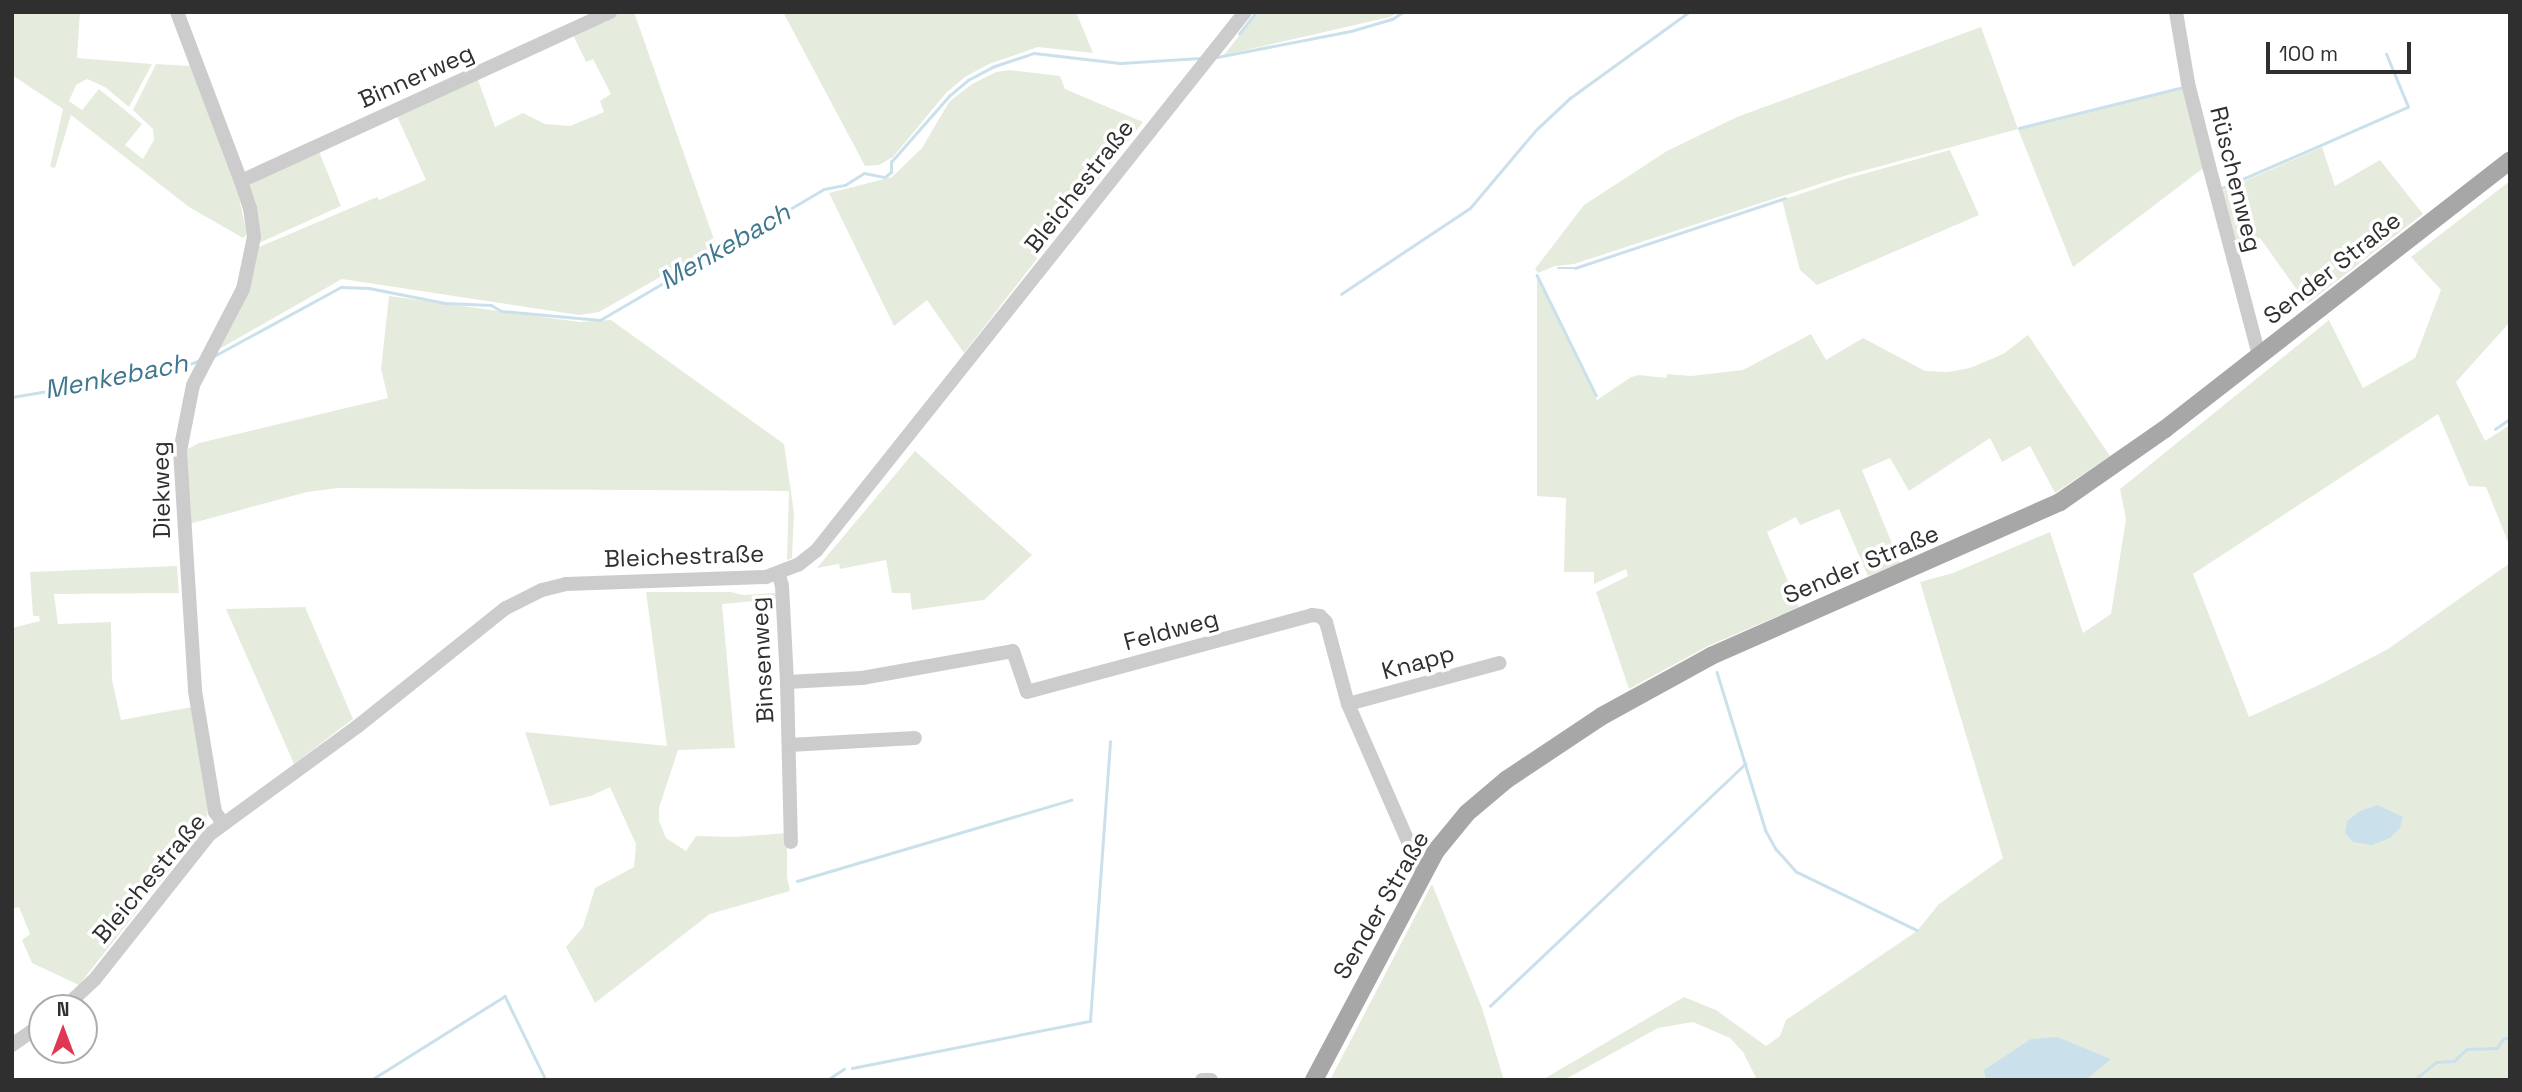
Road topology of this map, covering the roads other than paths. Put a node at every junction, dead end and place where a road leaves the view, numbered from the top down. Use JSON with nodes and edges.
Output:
{"nodes":[{"id":1,"x":177,"y":12,"type":"edge"},
{"id":2,"x":610,"y":12,"type":"edge"},
{"id":3,"x":1245,"y":12,"type":"edge"},
{"id":4,"x":2176,"y":12,"type":"edge"},
{"id":5,"x":2510,"y":160,"type":"edge"},
{"id":6,"x":241,"y":181,"type":"junction"},
{"id":7,"x":2259,"y":355,"type":"junction"},
{"id":8,"x":779,"y":575,"type":"junction"},
{"id":9,"x":1500,"y":663,"type":"dead end"},
{"id":10,"x":787,"y":682,"type":"junction"},
{"id":11,"x":1348,"y":704,"type":"junction"},
{"id":12,"x":915,"y":738,"type":"dead end"},
{"id":13,"x":789,"y":745,"type":"junction"},
{"id":14,"x":223,"y":823,"type":"junction"},
{"id":15,"x":791,"y":842,"type":"dead end"},
{"id":16,"x":1422,"y":873,"type":"junction"},
{"id":17,"x":79,"y":994,"type":"edge"},
{"id":18,"x":28,"y":1034,"type":"edge"},
{"id":19,"x":12,"y":1045,"type":"edge"},
{"id":20,"x":1202,"y":1080,"type":"edge"},
{"id":21,"x":1211,"y":1080,"type":"edge"},
{"id":22,"x":1314,"y":1080,"type":"edge"}],
"edges":[{"from":1,"to":6,"type":"street","name":"Diekweg"},
{"from":2,"to":6,"type":"street","name":"Binnerweg"},
{"from":3,"to":8,"type":"street","name":"Bleichestraße"},
{"from":4,"to":7,"type":"street","name":"Rüschenweg"},
{"from":5,"to":7,"type":"main road","name":"Sender Straße"},
{"from":6,"to":14,"type":"street","name":"Diekweg"},
{"from":7,"to":16,"type":"main road","name":"Sender Straße"},
{"from":8,"to":10,"type":"street","name":"Binsenweg"},
{"from":8,"to":14,"type":"street","name":"Bleichestraße"},
{"from":9,"to":11,"type":"street","name":"Knapp"},
{"from":10,"to":11,"type":"street","name":"Feldweg"},
{"from":10,"to":13,"type":"street","name":"Binsenweg"},
{"from":11,"to":16,"type":"street","name":"Feldweg"},
{"from":12,"to":13,"type":"street","name":"Binsenweg"},
{"from":13,"to":15,"type":"street","name":"Binsenweg"},
{"from":14,"to":17,"type":"street","name":"Bleichestraße"},
{"from":16,"to":22,"type":"main road","name":"Sender Straße"},
{"from":18,"to":19,"type":"street"},
{"from":20,"to":21,"type":"street"}]}
